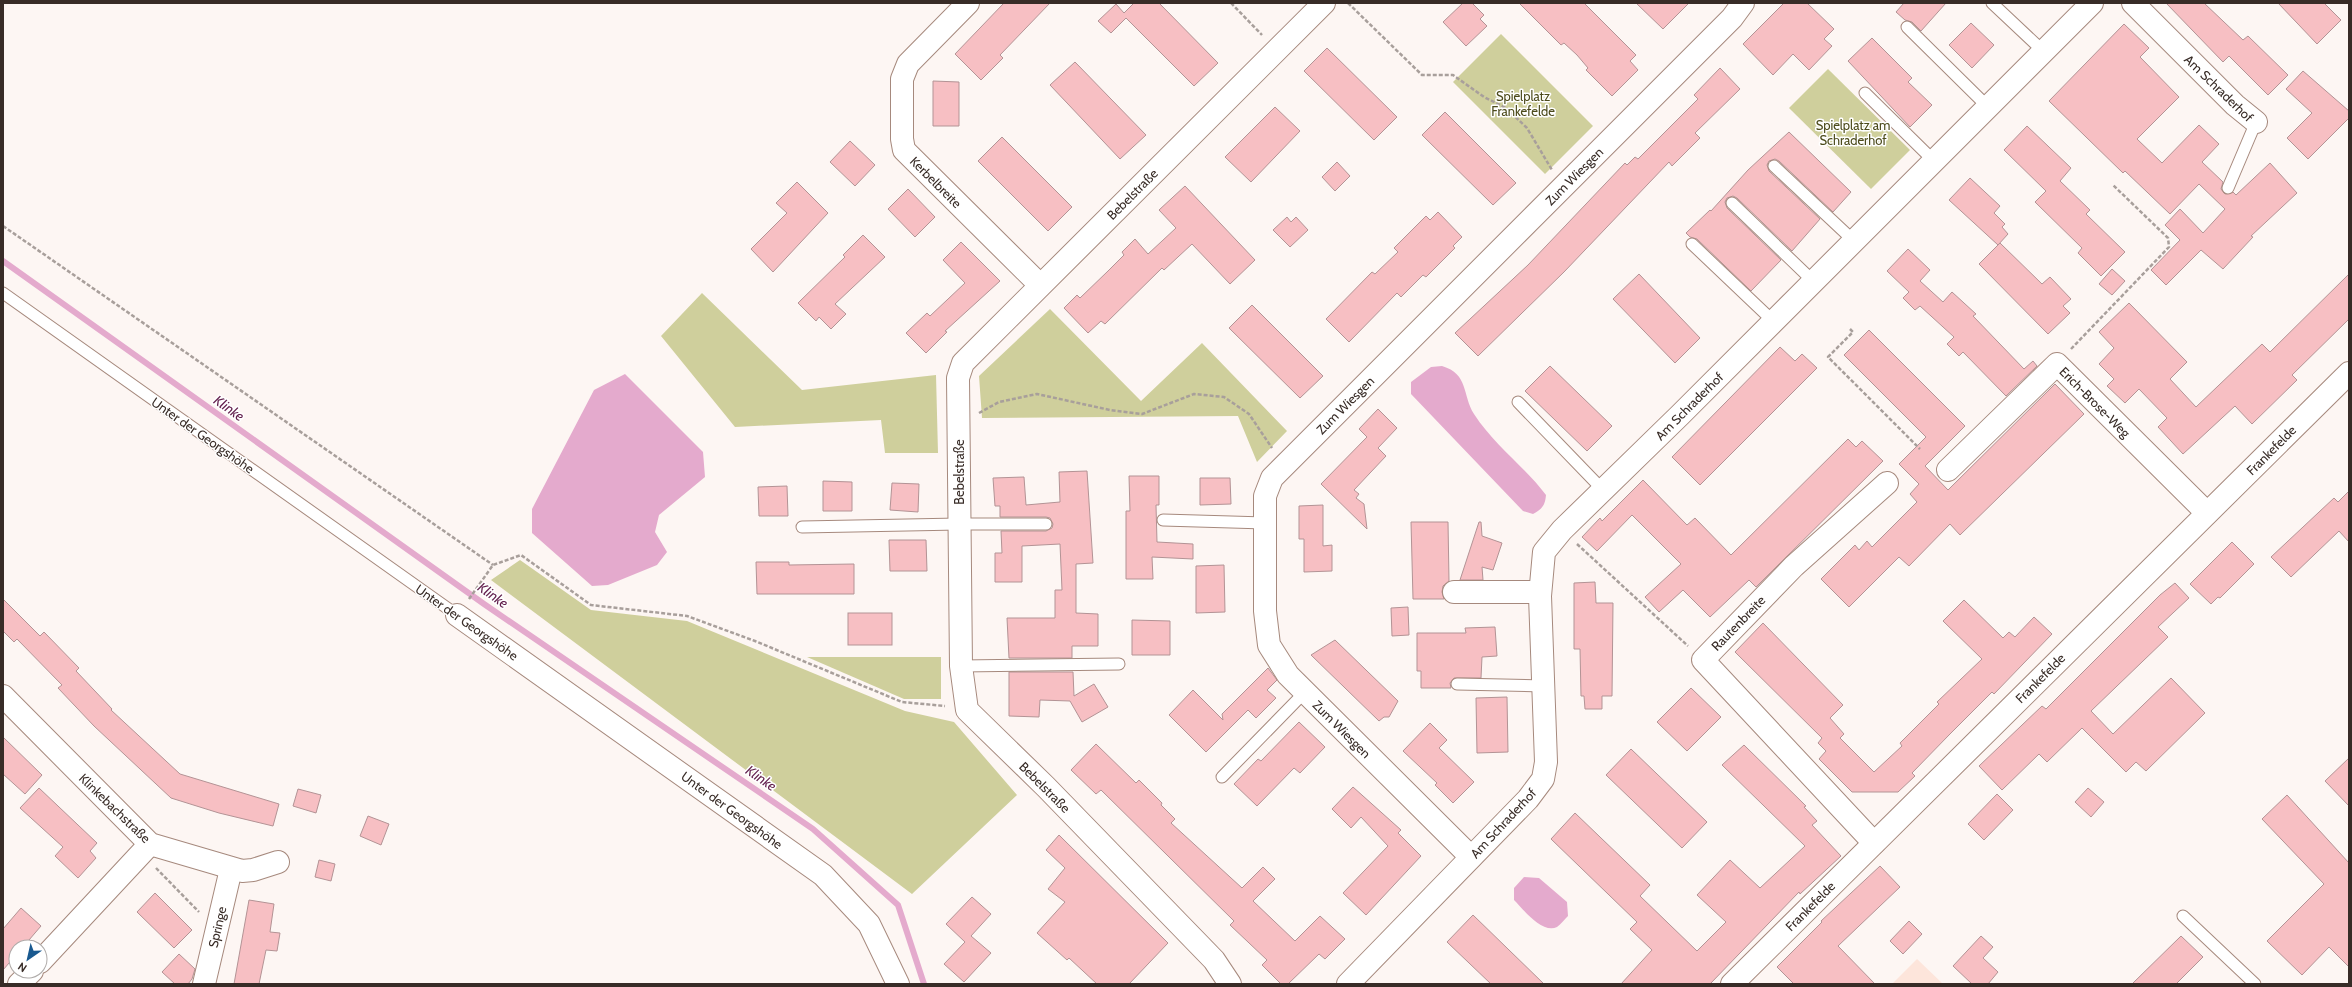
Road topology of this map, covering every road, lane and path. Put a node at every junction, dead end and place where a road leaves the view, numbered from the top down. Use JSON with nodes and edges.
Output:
{"nodes":[{"id":1,"x":968,"y":3,"type":"edge"},
{"id":2,"x":1231,"y":3,"type":"edge"},
{"id":3,"x":1324,"y":3,"type":"edge"},
{"id":4,"x":1348,"y":3,"type":"edge"},
{"id":5,"x":1743,"y":3,"type":"edge"},
{"id":6,"x":1992,"y":3,"type":"edge"},
{"id":7,"x":2092,"y":3,"type":"edge"},
{"id":8,"x":2133,"y":3,"type":"edge"},
{"id":9,"x":1906,"y":27,"type":"dead end"},
{"id":10,"x":1277,"y":50,"type":"junction"},
{"id":11,"x":2043,"y":51,"type":"junction"},
{"id":12,"x":1865,"y":93,"type":"dead end"},
{"id":13,"x":1987,"y":106,"type":"junction"},
{"id":14,"x":2256,"y":122,"type":"joint"},
{"id":15,"x":1933,"y":160,"type":"junction"},
{"id":16,"x":1774,"y":166,"type":"dead end"},
{"id":17,"x":2113,"y":185,"type":"dead end"},
{"id":18,"x":1564,"y":187,"type":"junction"},
{"id":19,"x":2228,"y":188,"type":"dead end"},
{"id":20,"x":1732,"y":203,"type":"dead end"},
{"id":21,"x":3,"y":226,"type":"edge"},
{"id":22,"x":1854,"y":241,"type":"junction"},
{"id":23,"x":1692,"y":244,"type":"dead end"},
{"id":24,"x":1813,"y":281,"type":"junction"},
{"id":25,"x":1040,"y":285,"type":"junction"},
{"id":26,"x":3,"y":292,"type":"edge"},
{"id":27,"x":1773,"y":321,"type":"junction"},
{"id":28,"x":1850,"y":329,"type":"dead end"},
{"id":29,"x":2057,"y":364,"type":"junction"},
{"id":30,"x":2349,"y":373,"type":"edge"},
{"id":31,"x":1518,"y":402,"type":"dead end"},
{"id":32,"x":958,"y":424,"type":"junction"},
{"id":33,"x":1920,"y":449,"type":"dead end"},
{"id":34,"x":1286,"y":464,"type":"junction"},
{"id":35,"x":1948,"y":470,"type":"dead end"},
{"id":36,"x":1887,"y":483,"type":"dead end"},
{"id":37,"x":1603,"y":490,"type":"junction"},
{"id":38,"x":2207,"y":513,"type":"junction"},
{"id":39,"x":1163,"y":520,"type":"dead end"},
{"id":40,"x":1265,"y":523,"type":"junction"},
{"id":41,"x":959,"y":524,"type":"junction"},
{"id":42,"x":1046,"y":524,"type":"dead end"},
{"id":43,"x":802,"y":527,"type":"dead end"},
{"id":44,"x":1562,"y":530,"type":"junction"},
{"id":45,"x":493,"y":565,"type":"junction"},
{"id":46,"x":1454,"y":592,"type":"dead end"},
{"id":47,"x":1540,"y":592,"type":"junction"},
{"id":48,"x":462,"y":609,"type":"junction"},
{"id":49,"x":1703,"y":660,"type":"junction"},
{"id":50,"x":1119,"y":664,"type":"dead end"},
{"id":51,"x":961,"y":666,"type":"junction"},
{"id":52,"x":1457,"y":684,"type":"dead end"},
{"id":53,"x":1544,"y":686,"type":"junction"},
{"id":54,"x":1305,"y":692,"type":"junction"},
{"id":55,"x":3,"y":696,"type":"edge"},
{"id":56,"x":967,"y":710,"type":"junction"},
{"id":57,"x":1222,"y":777,"type":"dead end"},
{"id":58,"x":1874,"y":843,"type":"junction"},
{"id":59,"x":145,"y":848,"type":"junction"},
{"id":60,"x":1471,"y":857,"type":"junction"},
{"id":61,"x":278,"y":862,"type":"dead end"},
{"id":62,"x":231,"y":869,"type":"junction"},
{"id":63,"x":2183,"y":916,"type":"dead end"},
{"id":64,"x":216,"y":929,"type":"junction"},
{"id":65,"x":48,"y":953,"type":"edge"},
{"id":66,"x":204,"y":984,"type":"edge"},
{"id":67,"x":898,"y":984,"type":"edge"},
{"id":68,"x":1230,"y":984,"type":"edge"},
{"id":69,"x":1348,"y":984,"type":"edge"},
{"id":70,"x":1732,"y":984,"type":"edge"},
{"id":71,"x":2255,"y":984,"type":"edge"}],
"edges":[{"from":1,"to":25,"type":"street","name":"Kerbelbreite"},
{"from":2,"to":10,"type":"path"},
{"from":3,"to":10,"type":"street","name":"Bebelstraße"},
{"from":4,"to":18,"type":"path"},
{"from":5,"to":18,"type":"street","name":"Zum Wiesgen"},
{"from":6,"to":11,"type":"lane"},
{"from":7,"to":11,"type":"street","name":"Am Schraderhof"},
{"from":8,"to":14,"type":"street","name":"Am Schraderhof"},
{"from":9,"to":13,"type":"lane"},
{"from":10,"to":25,"type":"street","name":"Bebelstraße"},
{"from":11,"to":13,"type":"street","name":"Am Schraderhof"},
{"from":12,"to":15,"type":"lane"},
{"from":13,"to":15,"type":"street","name":"Am Schraderhof"},
{"from":14,"to":19,"type":"lane","name":"Am Schraderhof"},
{"from":15,"to":22,"type":"street","name":"Am Schraderhof"},
{"from":16,"to":22,"type":"lane"},
{"from":17,"to":29,"type":"path"},
{"from":18,"to":34,"type":"street","name":"Zum Wiesgen"},
{"from":20,"to":24,"type":"lane"},
{"from":21,"to":45,"type":"path"},
{"from":22,"to":24,"type":"street","name":"Am Schraderhof"},
{"from":23,"to":27,"type":"lane"},
{"from":24,"to":27,"type":"street","name":"Am Schraderhof"},
{"from":25,"to":32,"type":"street","name":"Bebelstraße"},
{"from":26,"to":48,"type":"lane","name":"Unter der Georgshöhe"},
{"from":27,"to":37,"type":"street","name":"Am Schraderhof"},
{"from":28,"to":33,"type":"path"},
{"from":29,"to":35,"type":"street","name":"Erich-Brose-Weg"},
{"from":29,"to":38,"type":"street","name":"Erich-Brose-Weg"},
{"from":30,"to":38,"type":"street","name":"Frankefelde"},
{"from":31,"to":37,"type":"lane"},
{"from":32,"to":34,"type":"path"},
{"from":32,"to":41,"type":"street","name":"Bebelstraße"},
{"from":34,"to":40,"type":"street","name":"Zum Wiesgen"},
{"from":36,"to":49,"type":"street","name":"Rautenbreite"},
{"from":37,"to":44,"type":"street","name":"Am Schraderhof"},
{"from":38,"to":58,"type":"street","name":"Frankefelde"},
{"from":39,"to":40,"type":"lane"},
{"from":40,"to":54,"type":"street","name":"Zum Wiesgen"},
{"from":41,"to":42,"type":"lane"},
{"from":41,"to":43,"type":"lane"},
{"from":41,"to":51,"type":"street","name":"Bebelstraße"},
{"from":44,"to":47,"type":"street","name":"Am Schraderhof"},
{"from":44,"to":49,"type":"path"},
{"from":45,"to":48,"type":"path"},
{"from":45,"to":56,"type":"path"},
{"from":46,"to":47,"type":"street"},
{"from":47,"to":53,"type":"street","name":"Am Schraderhof"},
{"from":48,"to":67,"type":"street","name":"Unter der Georgshöhe"},
{"from":49,"to":58,"type":"street","name":"Rautenbreite"},
{"from":50,"to":51,"type":"lane"},
{"from":51,"to":56,"type":"street","name":"Bebelstraße"},
{"from":52,"to":53,"type":"lane"},
{"from":53,"to":60,"type":"street","name":"Am Schraderhof"},
{"from":54,"to":57,"type":"lane"},
{"from":54,"to":60,"type":"street","name":"Zum Wiesgen"},
{"from":55,"to":59,"type":"street","name":"Klinkebachstraße"},
{"from":56,"to":68,"type":"street","name":"Bebelstraße"},
{"from":58,"to":70,"type":"street","name":"Frankefelde"},
{"from":59,"to":62,"type":"street","name":"Klinkebachstraße"},
{"from":59,"to":64,"type":"path"},
{"from":59,"to":65,"type":"street"},
{"from":60,"to":69,"type":"street","name":"Am Schraderhof"},
{"from":61,"to":62,"type":"street","name":"Klinkebachstraße"},
{"from":62,"to":64,"type":"street","name":"Springe"},
{"from":63,"to":71,"type":"lane"},
{"from":64,"to":66,"type":"street","name":"Springe"}]}
